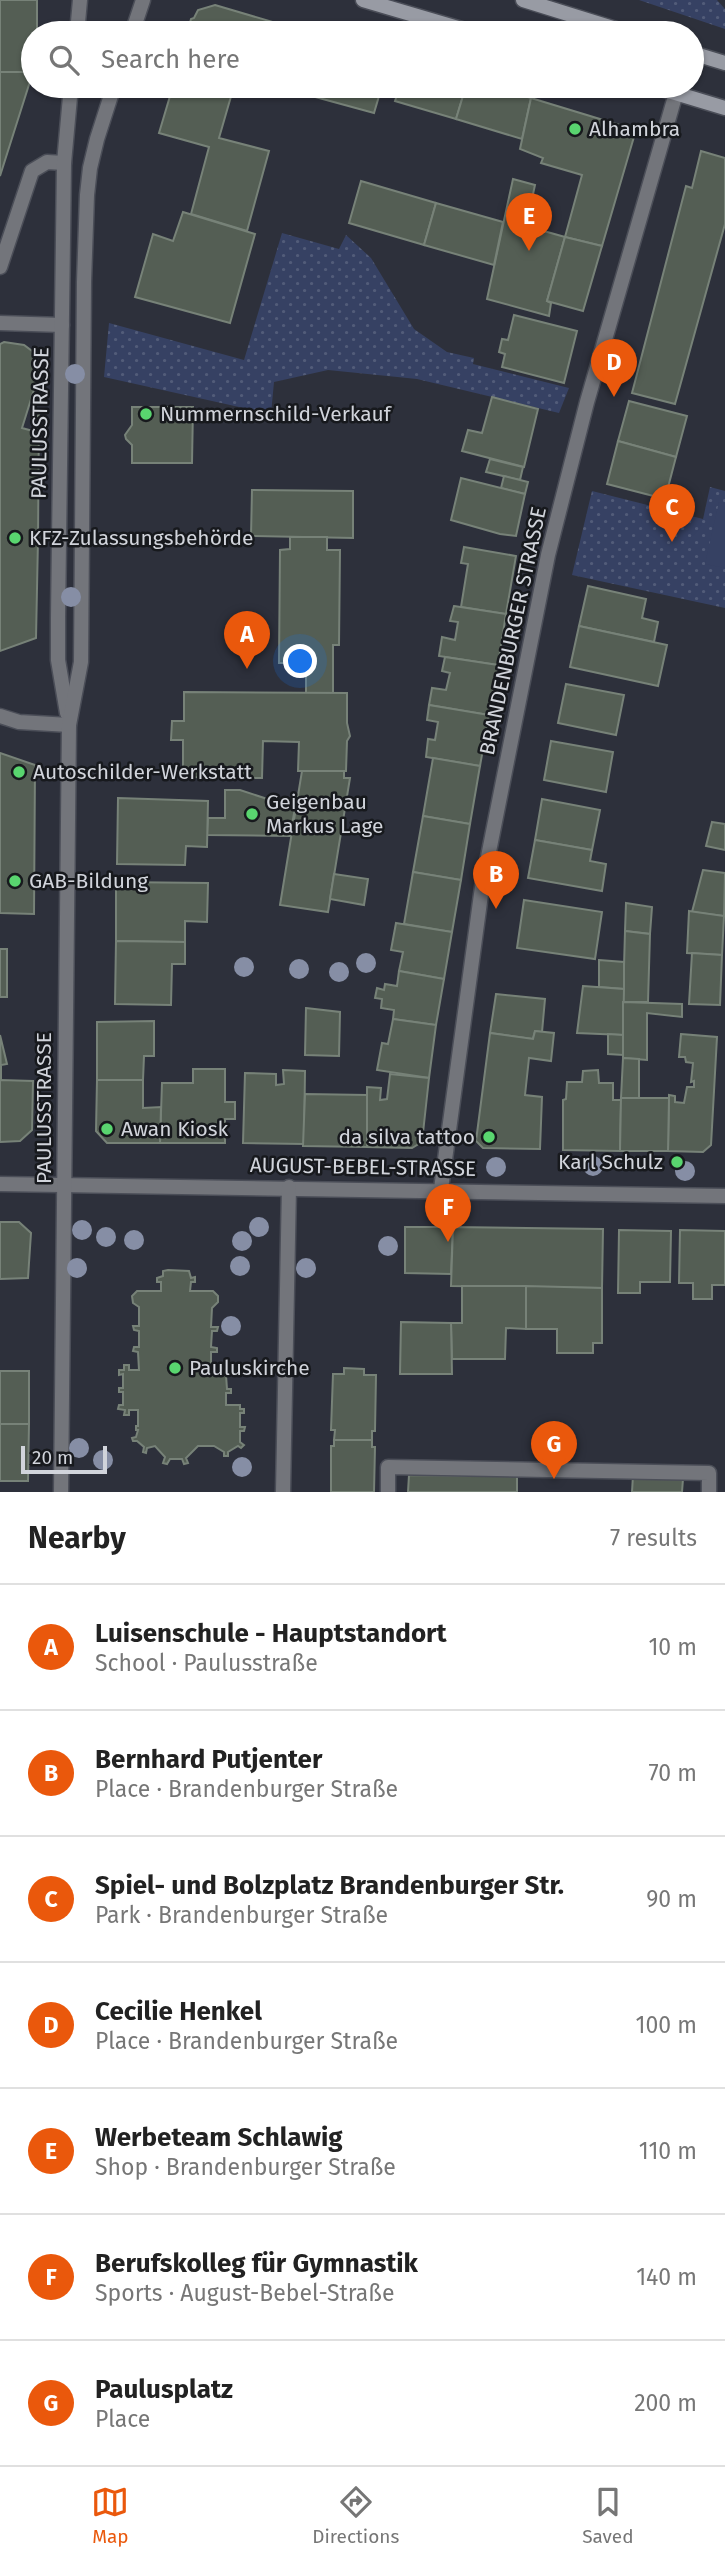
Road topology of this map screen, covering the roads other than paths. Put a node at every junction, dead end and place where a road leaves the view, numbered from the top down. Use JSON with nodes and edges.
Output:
{"nodes":[{"id":1,"x":80,"y":0,"type":"edge"},
{"id":2,"x":143,"y":0,"type":"edge"},
{"id":3,"x":363,"y":0,"type":"edge"},
{"id":4,"x":523,"y":0,"type":"edge"},
{"id":5,"x":78,"y":21,"type":"edge"},
{"id":6,"x":136,"y":21,"type":"edge"},
{"id":7,"x":434,"y":21,"type":"edge"},
{"id":8,"x":590,"y":21,"type":"edge"},
{"id":9,"x":704,"y":57,"type":"edge"},
{"id":10,"x":725,"y":63,"type":"edge"},
{"id":11,"x":70,"y":98,"type":"edge"},
{"id":12,"x":110,"y":98,"type":"edge"},
{"id":13,"x":675,"y":98,"type":"edge"},
{"id":14,"x":692,"y":98,"type":"edge"},
{"id":15,"x":725,"y":108,"type":"edge"},
{"id":16,"x":64,"y":163,"type":"junction"},
{"id":17,"x":90,"y":168,"type":"junction"},
{"id":18,"x":0,"y":267,"type":"edge"},
{"id":19,"x":0,"y":323,"type":"edge"},
{"id":20,"x":62,"y":325,"type":"junction"},
{"id":21,"x":0,"y":716,"type":"edge"},
{"id":22,"x":69,"y":725,"type":"junction"},
{"id":23,"x":0,"y":1184,"type":"edge"},
{"id":24,"x":65,"y":1184,"type":"junction"},
{"id":25,"x":289,"y":1187,"type":"junction"},
{"id":26,"x":441,"y":1189,"type":"junction"},
{"id":27,"x":725,"y":1196,"type":"edge"},
{"id":28,"x":61,"y":1492,"type":"edge"},
{"id":29,"x":283,"y":1492,"type":"edge"},
{"id":30,"x":388,"y":1492,"type":"edge"},
{"id":31,"x":709,"y":1492,"type":"edge"}],
"edges":[{"from":1,"to":5,"type":"street"},
{"from":2,"to":6,"type":"street"},
{"from":3,"to":7,"type":"street"},
{"from":4,"to":8,"type":"street"},
{"from":9,"to":10,"type":"street"},
{"from":11,"to":16,"type":"street","name":"PAULUSSTRASSE"},
{"from":12,"to":17,"type":"street","name":"PAULUSSTRASSE"},
{"from":13,"to":26,"type":"street","name":"BRANDENBURGER STRASSE"},
{"from":14,"to":15,"type":"street"},
{"from":16,"to":17,"type":"street"},
{"from":16,"to":18,"type":"street"},
{"from":16,"to":20,"type":"street","name":"PAULUSSTRASSE"},
{"from":17,"to":22,"type":"street","name":"PAULUSSTRASSE"},
{"from":19,"to":20,"type":"street"},
{"from":20,"to":22,"type":"street","name":"PAULUSSTRASSE"},
{"from":21,"to":22,"type":"street"},
{"from":22,"to":24,"type":"street","name":"PAULUSSTRASSE"},
{"from":23,"to":24,"type":"street","name":"AUGUST-BEBEL-STRASSE"},
{"from":24,"to":25,"type":"street","name":"AUGUST-BEBEL-STRASSE"},
{"from":24,"to":28,"type":"street","name":"PAULUSSTRASSE"},
{"from":25,"to":26,"type":"street","name":"AUGUST-BEBEL-STRASSE"},
{"from":25,"to":29,"type":"street"},
{"from":26,"to":27,"type":"street","name":"AUGUST-BEBEL-STRASSE"},
{"from":30,"to":31,"type":"street"}]}
